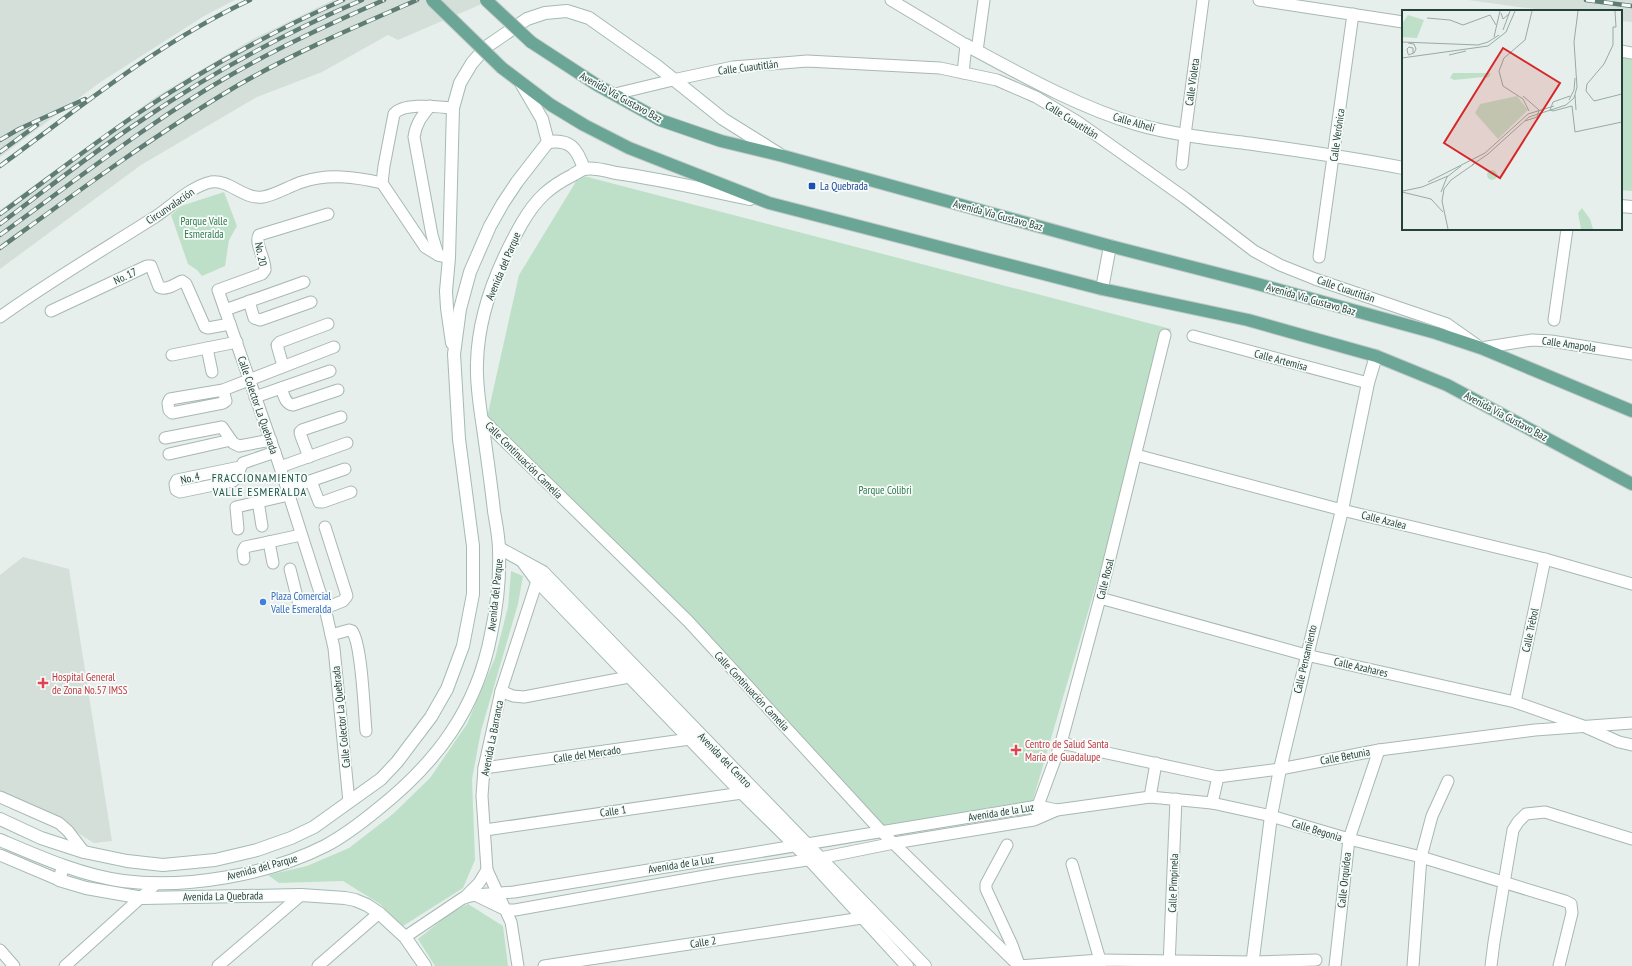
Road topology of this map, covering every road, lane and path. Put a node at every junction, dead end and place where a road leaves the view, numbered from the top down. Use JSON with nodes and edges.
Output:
{"nodes":[{"id":1,"x":432,"y":0,"type":"edge"},
{"id":2,"x":486,"y":0,"type":"edge"},
{"id":3,"x":891,"y":0,"type":"edge"},
{"id":4,"x":984,"y":0,"type":"edge"},
{"id":5,"x":1203,"y":0,"type":"edge"},
{"id":6,"x":1259,"y":0,"type":"edge"},
{"id":7,"x":1353,"y":14,"type":"junction"},
{"id":8,"x":1402,"y":22,"type":"edge"},
{"id":9,"x":966,"y":45,"type":"junction"},
{"id":10,"x":977,"y":51,"type":"junction"},
{"id":11,"x":1622,"y":52,"type":"edge"},
{"id":12,"x":1632,"y":53,"type":"edge"},
{"id":13,"x":963,"y":73,"type":"junction"},
{"id":14,"x":673,"y":80,"type":"junction"},
{"id":15,"x":521,"y":84,"type":"junction"},
{"id":16,"x":615,"y":94,"type":"junction"},
{"id":17,"x":430,"y":106,"type":"junction"},
{"id":18,"x":453,"y":108,"type":"junction"},
{"id":19,"x":1185,"y":135,"type":"junction"},
{"id":20,"x":548,"y":142,"type":"junction"},
{"id":21,"x":1334,"y":155,"type":"junction"},
{"id":22,"x":783,"y":156,"type":"junction"},
{"id":23,"x":1182,"y":164,"type":"dead end"},
{"id":24,"x":1402,"y":168,"type":"edge"},
{"id":25,"x":584,"y":169,"type":"junction"},
{"id":26,"x":382,"y":183,"type":"junction"},
{"id":27,"x":769,"y":203,"type":"junction"},
{"id":28,"x":1622,"y":206,"type":"edge"},
{"id":29,"x":1632,"y":207,"type":"edge"},
{"id":30,"x":328,"y":214,"type":"dead end"},
{"id":31,"x":1567,"y":230,"type":"edge"},
{"id":32,"x":1110,"y":246,"type":"junction"},
{"id":33,"x":443,"y":257,"type":"junction"},
{"id":34,"x":1319,"y":257,"type":"dead end"},
{"id":35,"x":304,"y":282,"type":"dead end"},
{"id":36,"x":1102,"y":288,"type":"junction"},
{"id":37,"x":218,"y":290,"type":"joint"},
{"id":38,"x":249,"y":301,"type":"junction"},
{"id":39,"x":311,"y":302,"type":"dead end"},
{"id":40,"x":225,"y":310,"type":"junction"},
{"id":41,"x":51,"y":311,"type":"dead end"},
{"id":42,"x":0,"y":317,"type":"edge"},
{"id":43,"x":1554,"y":320,"type":"dead end"},
{"id":44,"x":230,"y":324,"type":"junction"},
{"id":45,"x":328,"y":324,"type":"dead end"},
{"id":46,"x":1165,"y":335,"type":"dead end"},
{"id":47,"x":1193,"y":336,"type":"dead end"},
{"id":48,"x":237,"y":342,"type":"junction"},
{"id":49,"x":334,"y":347,"type":"dead end"},
{"id":50,"x":207,"y":348,"type":"junction"},
{"id":51,"x":1482,"y":348,"type":"junction"},
{"id":52,"x":454,"y":354,"type":"junction"},
{"id":53,"x":1632,"y":354,"type":"edge"},
{"id":54,"x":172,"y":355,"type":"dead end"},
{"id":55,"x":1376,"y":356,"type":"junction"},
{"id":56,"x":284,"y":366,"type":"junction"},
{"id":57,"x":330,"y":371,"type":"dead end"},
{"id":58,"x":212,"y":372,"type":"dead end"},
{"id":59,"x":249,"y":379,"type":"junction"},
{"id":60,"x":1368,"y":383,"type":"junction"},
{"id":61,"x":281,"y":388,"type":"junction"},
{"id":62,"x":223,"y":390,"type":"dead end"},
{"id":63,"x":338,"y":390,"type":"dead end"},
{"id":64,"x":256,"y":397,"type":"junction"},
{"id":65,"x":1632,"y":411,"type":"edge"},
{"id":66,"x":341,"y":417,"type":"dead end"},
{"id":67,"x":482,"y":419,"type":"junction"},
{"id":68,"x":165,"y":438,"type":"dead end"},
{"id":69,"x":231,"y":440,"type":"junction"},
{"id":70,"x":271,"y":440,"type":"junction"},
{"id":71,"x":347,"y":443,"type":"dead end"},
{"id":72,"x":275,"y":452,"type":"junction"},
{"id":73,"x":169,"y":454,"type":"dead end"},
{"id":74,"x":1136,"y":456,"type":"junction"},
{"id":75,"x":309,"y":457,"type":"junction"},
{"id":76,"x":240,"y":467,"type":"junction"},
{"id":77,"x":280,"y":467,"type":"junction"},
{"id":78,"x":346,"y":469,"type":"dead end"},
{"id":79,"x":311,"y":481,"type":"junction"},
{"id":80,"x":1632,"y":484,"type":"edge"},
{"id":81,"x":288,"y":492,"type":"junction"},
{"id":82,"x":351,"y":492,"type":"dead end"},
{"id":83,"x":258,"y":501,"type":"junction"},
{"id":84,"x":1342,"y":510,"type":"junction"},
{"id":85,"x":262,"y":526,"type":"dead end"},
{"id":86,"x":325,"y":527,"type":"dead end"},
{"id":87,"x":238,"y":529,"type":"dead end"},
{"id":88,"x":301,"y":534,"type":"junction"},
{"id":89,"x":269,"y":542,"type":"junction"},
{"id":90,"x":499,"y":548,"type":"junction"},
{"id":91,"x":1545,"y":559,"type":"junction"},
{"id":92,"x":244,"y":560,"type":"dead end"},
{"id":93,"x":273,"y":563,"type":"dead end"},
{"id":94,"x":290,"y":569,"type":"dead end"},
{"id":95,"x":540,"y":576,"type":"junction"},
{"id":96,"x":1632,"y":584,"type":"edge"},
{"id":97,"x":1100,"y":598,"type":"junction"},
{"id":98,"x":324,"y":605,"type":"junction"},
{"id":99,"x":331,"y":635,"type":"junction"},
{"id":100,"x":1306,"y":655,"type":"junction"},
{"id":101,"x":629,"y":677,"type":"junction"},
{"id":102,"x":501,"y":691,"type":"junction"},
{"id":103,"x":1515,"y":702,"type":"junction"},
{"id":104,"x":1632,"y":723,"type":"edge"},
{"id":105,"x":1583,"y":726,"type":"junction"},
{"id":106,"x":366,"y":731,"type":"dead end"},
{"id":107,"x":690,"y":739,"type":"junction"},
{"id":108,"x":1619,"y":742,"type":"junction"},
{"id":109,"x":1061,"y":743,"type":"junction"},
{"id":110,"x":1632,"y":745,"type":"edge"},
{"id":111,"x":1379,"y":750,"type":"junction"},
{"id":112,"x":1632,"y":752,"type":"edge"},
{"id":113,"x":1156,"y":763,"type":"junction"},
{"id":114,"x":484,"y":768,"type":"junction"},
{"id":115,"x":1280,"y":769,"type":"junction"},
{"id":116,"x":1218,"y":777,"type":"junction"},
{"id":117,"x":1448,"y":781,"type":"dead end"},
{"id":118,"x":742,"y":793,"type":"junction"},
{"id":119,"x":0,"y":797,"type":"edge"},
{"id":120,"x":1150,"y":797,"type":"junction"},
{"id":121,"x":1176,"y":799,"type":"junction"},
{"id":122,"x":349,"y":802,"type":"junction"},
{"id":123,"x":1212,"y":803,"type":"junction"},
{"id":124,"x":1038,"y":806,"type":"junction"},
{"id":125,"x":1057,"y":810,"type":"junction"},
{"id":126,"x":1271,"y":816,"type":"junction"},
{"id":127,"x":0,"y":819,"type":"edge"},
{"id":128,"x":1034,"y":820,"type":"junction"},
{"id":129,"x":485,"y":830,"type":"junction"},
{"id":130,"x":880,"y":830,"type":"junction"},
{"id":131,"x":1348,"y":839,"type":"junction"},
{"id":132,"x":1632,"y":839,"type":"edge"},
{"id":133,"x":0,"y":840,"type":"edge"},
{"id":134,"x":894,"y":843,"type":"junction"},
{"id":135,"x":801,"y":845,"type":"junction"},
{"id":136,"x":1006,"y":845,"type":"dead end"},
{"id":137,"x":84,"y":852,"type":"junction"},
{"id":138,"x":0,"y":855,"type":"edge"},
{"id":139,"x":1421,"y":857,"type":"junction"},
{"id":140,"x":815,"y":859,"type":"junction"},
{"id":141,"x":1072,"y":864,"type":"dead end"},
{"id":142,"x":63,"y":867,"type":"junction"},
{"id":143,"x":487,"y":870,"type":"junction"},
{"id":144,"x":59,"y":880,"type":"junction"},
{"id":145,"x":157,"y":884,"type":"junction"},
{"id":146,"x":1505,"y":884,"type":"junction"},
{"id":147,"x":498,"y":893,"type":"junction"},
{"id":148,"x":301,"y":895,"type":"junction"},
{"id":149,"x":475,"y":895,"type":"junction"},
{"id":150,"x":143,"y":898,"type":"junction"},
{"id":151,"x":463,"y":898,"type":"junction"},
{"id":152,"x":506,"y":910,"type":"junction"},
{"id":153,"x":379,"y":913,"type":"junction"},
{"id":154,"x":862,"y":918,"type":"junction"},
{"id":155,"x":405,"y":937,"type":"junction"},
{"id":156,"x":0,"y":950,"type":"edge"},
{"id":157,"x":1316,"y":960,"type":"dead end"},
{"id":158,"x":1100,"y":963,"type":"edge"},
{"id":159,"x":1170,"y":963,"type":"edge"},
{"id":160,"x":1252,"y":964,"type":"edge"},
{"id":161,"x":423,"y":965,"type":"edge"},
{"id":162,"x":14,"y":966,"type":"edge"},
{"id":163,"x":65,"y":966,"type":"edge"},
{"id":164,"x":218,"y":966,"type":"edge"},
{"id":165,"x":318,"y":966,"type":"edge"},
{"id":166,"x":518,"y":966,"type":"edge"},
{"id":167,"x":544,"y":966,"type":"edge"},
{"id":168,"x":907,"y":966,"type":"edge"},
{"id":169,"x":925,"y":966,"type":"edge"},
{"id":170,"x":1019,"y":966,"type":"edge"},
{"id":171,"x":1335,"y":966,"type":"edge"},
{"id":172,"x":1413,"y":966,"type":"edge"},
{"id":173,"x":1491,"y":966,"type":"edge"},
{"id":174,"x":1559,"y":966,"type":"edge"}],
"edges":[{"from":1,"to":15,"type":"main road","bridge":true},
{"from":2,"to":16,"type":"main road","name":"Avenida Vía Gustavo Baz","bridge":true},
{"from":3,"to":9,"type":"street","name":"Calle Alhelí"},
{"from":4,"to":10,"type":"street"},
{"from":5,"to":19,"type":"street","name":"Calle Violeta"},
{"from":6,"to":7,"type":"street"},
{"from":7,"to":8,"type":"street"},
{"from":7,"to":21,"type":"street","name":"Calle Verónica"},
{"from":9,"to":10,"type":"main road","name":"Calle Alhelí"},
{"from":9,"to":13,"type":"street"},
{"from":10,"to":19,"type":"main road","name":"Calle Alhelí"},
{"from":11,"to":12,"type":"street"},
{"from":13,"to":14,"type":"street","name":"Calle Cuautitlán"},
{"from":13,"to":51,"type":"street","name":"Calle Cuautitlán"},
{"from":14,"to":16,"type":"street","name":"Calle Cuautitlán"},
{"from":14,"to":18,"type":"main road"},
{"from":14,"to":22,"type":"main road"},
{"from":15,"to":20,"type":"main road"},
{"from":15,"to":27,"type":"main road"},
{"from":16,"to":22,"type":"main road","name":"Avenida Vía Gustavo Baz"},
{"from":17,"to":18,"type":"street"},
{"from":17,"to":26,"type":"street"},
{"from":17,"to":33,"type":"street"},
{"from":18,"to":33,"type":"main road"},
{"from":19,"to":21,"type":"main road","name":"Calle Alhelí"},
{"from":19,"to":23,"type":"street","name":"Calle Violeta"},
{"from":20,"to":25,"type":"main road"},
{"from":20,"to":52,"type":"main road","name":"Avenida del Parque"},
{"from":21,"to":24,"type":"main road","name":"Calle Alhelí"},
{"from":21,"to":34,"type":"street","name":"Calle Verónica"},
{"from":22,"to":32,"type":"main road","name":"Avenida Vía Gustavo Baz"},
{"from":25,"to":27,"type":"main road"},
{"from":25,"to":67,"type":"main road","name":"Avenida del Parque"},
{"from":26,"to":33,"type":"street"},
{"from":26,"to":42,"type":"street","name":"Circunvalación"},
{"from":27,"to":36,"type":"main road"},
{"from":28,"to":29,"type":"main road"},
{"from":30,"to":37,"type":"street","name":"No. 20"},
{"from":31,"to":43,"type":"street"},
{"from":32,"to":36,"type":"main road"},
{"from":32,"to":51,"type":"main road","name":"Avenida Vía Gustavo Baz"},
{"from":33,"to":52,"type":"main road"},
{"from":35,"to":38,"type":"street"},
{"from":36,"to":55,"type":"main road"},
{"from":37,"to":40,"type":"street","name":"Calle Colector La Quebrada"},
{"from":38,"to":39,"type":"street"},
{"from":38,"to":40,"type":"street"},
{"from":40,"to":44,"type":"street","name":"Calle Colector La Quebrada"},
{"from":41,"to":44,"type":"street","name":"No. 17"},
{"from":44,"to":48,"type":"street","name":"Calle Colector La Quebrada"},
{"from":45,"to":56,"type":"street"},
{"from":46,"to":74,"type":"street","name":"Calle Rosal"},
{"from":47,"to":60,"type":"street","name":"Calle Artemisa"},
{"from":48,"to":50,"type":"street"},
{"from":48,"to":59,"type":"street","name":"Calle Colector La Quebrada"},
{"from":49,"to":56,"type":"street"},
{"from":50,"to":54,"type":"street"},
{"from":50,"to":58,"type":"street"},
{"from":51,"to":53,"type":"street","name":"Calle Amapola"},
{"from":51,"to":65,"type":"main road"},
{"from":52,"to":122,"type":"main road","name":"Avenida del Parque"},
{"from":55,"to":60,"type":"main road","name":"Calle Pensamiento"},
{"from":55,"to":80,"type":"main road","name":"Avenida Via Gustavo Baz"},
{"from":56,"to":59,"type":"street"},
{"from":57,"to":61,"type":"street"},
{"from":59,"to":62,"type":"street"},
{"from":59,"to":64,"type":"street","name":"Calle Colector La Quebrada"},
{"from":60,"to":84,"type":"main road","name":"Calle Pensamiento"},
{"from":61,"to":63,"type":"street"},
{"from":61,"to":64,"type":"street"},
{"from":64,"to":70,"type":"street","name":"Calle Colector La Quebrada"},
{"from":66,"to":75,"type":"street"},
{"from":67,"to":90,"type":"main road","name":"Avenida del Parque"},
{"from":67,"to":130,"type":"street","name":"Calle Continuación Camelia"},
{"from":68,"to":69,"type":"street"},
{"from":69,"to":70,"type":"street"},
{"from":69,"to":73,"type":"street"},
{"from":70,"to":72,"type":"street","name":"Calle Colector La Quebrada"},
{"from":71,"to":75,"type":"street"},
{"from":72,"to":76,"type":"street","name":"No. 4"},
{"from":72,"to":77,"type":"street","name":"Calle Colector La Quebrada"},
{"from":74,"to":84,"type":"street","name":"Calle Azalea"},
{"from":74,"to":97,"type":"street","name":"Calle Rosal"},
{"from":75,"to":77,"type":"street"},
{"from":76,"to":76,"type":"street","name":"No. 4"},
{"from":77,"to":81,"type":"street","name":"Calle Colector La Quebrada"},
{"from":78,"to":79,"type":"street"},
{"from":79,"to":81,"type":"street"},
{"from":79,"to":82,"type":"street"},
{"from":81,"to":83,"type":"street"},
{"from":81,"to":88,"type":"street","name":"Calle Colector La Quebrada"},
{"from":83,"to":85,"type":"street"},
{"from":83,"to":87,"type":"street"},
{"from":84,"to":91,"type":"street","name":"Calle Azalea"},
{"from":84,"to":100,"type":"main road","name":"Calle Pensamiento"},
{"from":86,"to":98,"type":"street"},
{"from":88,"to":89,"type":"street"},
{"from":88,"to":98,"type":"street","name":"Calle Colector La Quebrada"},
{"from":89,"to":92,"type":"street"},
{"from":89,"to":93,"type":"street"},
{"from":90,"to":95,"type":"main road","name":"Avenida del Centro"},
{"from":90,"to":145,"type":"main road","name":"Avenida del Parque"},
{"from":91,"to":96,"type":"street","name":"Calle Azalea"},
{"from":91,"to":103,"type":"street","name":"Calle Trébol"},
{"from":94,"to":98,"type":"street"},
{"from":95,"to":101,"type":"main road","name":"Avenida del Centro"},
{"from":95,"to":102,"type":"street","name":"Avenida La Barranca"},
{"from":95,"to":135,"type":"main road","name":"Avenida del Centro"},
{"from":97,"to":100,"type":"street","name":"Calle Azahares"},
{"from":97,"to":109,"type":"street","name":"Calle Rosal"},
{"from":98,"to":99,"type":"street","name":"Calle Colector La Quebrada"},
{"from":99,"to":106,"type":"street"},
{"from":99,"to":122,"type":"street","name":"Calle Colector La Quebrada"},
{"from":100,"to":103,"type":"street","name":"Calle Azahares"},
{"from":100,"to":115,"type":"main road","name":"Calle Pensamiento"},
{"from":101,"to":102,"type":"street"},
{"from":101,"to":107,"type":"main road","name":"Avenida del Centro"},
{"from":102,"to":114,"type":"street","name":"Avenida La Barranca"},
{"from":103,"to":105,"type":"street","name":"Calle Azahares"},
{"from":104,"to":105,"type":"street","name":"Calle Betunia"},
{"from":105,"to":108,"type":"street","name":"Calle Azahares"},
{"from":105,"to":111,"type":"street","name":"Calle Betunia"},
{"from":107,"to":114,"type":"street","name":"Calle del Mercado"},
{"from":107,"to":118,"type":"main road","name":"Avenida del Centro"},
{"from":108,"to":110,"type":"street","name":"Calle Azahares"},
{"from":108,"to":112,"type":"street","name":"Calle Azahares"},
{"from":109,"to":113,"type":"street","name":"Calle Betunia"},
{"from":109,"to":124,"type":"street","name":"Calle Rosal"},
{"from":111,"to":115,"type":"street","name":"Calle Betunia"},
{"from":111,"to":131,"type":"street","name":"Calle Orquídea"},
{"from":113,"to":116,"type":"street","name":"Calle Betunia"},
{"from":113,"to":120,"type":"street"},
{"from":114,"to":129,"type":"street","name":"Avenida La Barranca"},
{"from":115,"to":116,"type":"street","name":"Calle Betunia"},
{"from":115,"to":126,"type":"main road","name":"Calle Pensamiento"},
{"from":116,"to":123,"type":"street"},
{"from":117,"to":139,"type":"street"},
{"from":118,"to":129,"type":"street","name":"Calle 1"},
{"from":118,"to":135,"type":"main road","name":"Avenida del Centro"},
{"from":119,"to":137,"type":"street"},
{"from":120,"to":121,"type":"street","name":"Calle Begonia"},
{"from":120,"to":125,"type":"street","name":"Calle Begonia"},
{"from":121,"to":123,"type":"street","name":"Calle Begonia"},
{"from":121,"to":159,"type":"street","name":"Calle Pimpinela"},
{"from":122,"to":137,"type":"main road","name":"Avenida del Parque"},
{"from":123,"to":126,"type":"street","name":"Calle Begonia"},
{"from":124,"to":125,"type":"street","name":"Avenida de la Luz"},
{"from":124,"to":128,"type":"street","name":"Calle Rosal"},
{"from":124,"to":130,"type":"street","name":"Avenida de la Luz"},
{"from":125,"to":128,"type":"street","name":"Avenida de la Luz"},
{"from":126,"to":131,"type":"street","name":"Calle Begonia"},
{"from":126,"to":160,"type":"main road","name":"Calle Pensamiento"},
{"from":127,"to":137,"type":"main road","name":"Avenida del Parque"},
{"from":128,"to":134,"type":"street","name":"Avenida de la Luz"},
{"from":129,"to":143,"type":"street","name":"Avenida La Barranca"},
{"from":130,"to":134,"type":"street","name":"Calle Continuación Camelia"},
{"from":130,"to":135,"type":"street","name":"Avenida de la Luz"},
{"from":131,"to":139,"type":"street","name":"Calle Begonia"},
{"from":131,"to":171,"type":"street","name":"Calle Orquídea"},
{"from":132,"to":146,"type":"street"},
{"from":133,"to":142,"type":"main road","name":"Avenida del Parque"},
{"from":134,"to":140,"type":"street","name":"Avenida de la Luz"},
{"from":134,"to":170,"type":"street","name":"Calle Continuación Camelia"},
{"from":135,"to":140,"type":"main road","name":"Avenida del Centro"},
{"from":135,"to":147,"type":"street","name":"Avenida de la Luz"},
{"from":136,"to":170,"type":"street"},
{"from":138,"to":144,"type":"street","name":"Avenida La Quebrada"},
{"from":139,"to":146,"type":"street","name":"Calle Begonia"},
{"from":139,"to":172,"type":"street"},
{"from":140,"to":152,"type":"street","name":"Avenida de la Luz"},
{"from":140,"to":154,"type":"main road","name":"Avenida del Centro"},
{"from":140,"to":169,"type":"main road","name":"Avenida del Centro"},
{"from":141,"to":158,"type":"street"},
{"from":142,"to":144,"type":"main road"},
{"from":142,"to":145,"type":"main road","name":"Avenida del Parque"},
{"from":143,"to":147,"type":"street","name":"Avenida La Barranca"},
{"from":143,"to":151,"type":"street"},
{"from":144,"to":150,"type":"main road","name":"Avenida La Quebrada"},
{"from":145,"to":150,"type":"street"},
{"from":146,"to":173,"type":"street"},
{"from":146,"to":174,"type":"street","name":"Calle Begonia"},
{"from":147,"to":149,"type":"street","name":"Avenida de la Luz"},
{"from":147,"to":152,"type":"street","name":"Avenida La Barranca"},
{"from":148,"to":150,"type":"main road","name":"Avenida La Quebrada"},
{"from":148,"to":153,"type":"main road","name":"Avenida La Quebrada"},
{"from":148,"to":164,"type":"street"},
{"from":149,"to":151,"type":"street","name":"Avenida de la Luz"},
{"from":149,"to":152,"type":"street"},
{"from":150,"to":163,"type":"street"},
{"from":151,"to":155,"type":"street","name":"Avenida de la Luz"},
{"from":152,"to":166,"type":"street","name":"Avenida La Barranca"},
{"from":153,"to":155,"type":"main road","name":"Avenida La Quebrada"},
{"from":153,"to":165,"type":"street"},
{"from":154,"to":167,"type":"street","name":"Calle 2"},
{"from":154,"to":168,"type":"main road","name":"Avenida del Centro"},
{"from":155,"to":161,"type":"main road","name":"Avenida La Quebrada"},
{"from":156,"to":162,"type":"street"},
{"from":157,"to":160,"type":"street"},
{"from":158,"to":159,"type":"street"},
{"from":158,"to":170,"type":"street"},
{"from":159,"to":160,"type":"street"}]}
